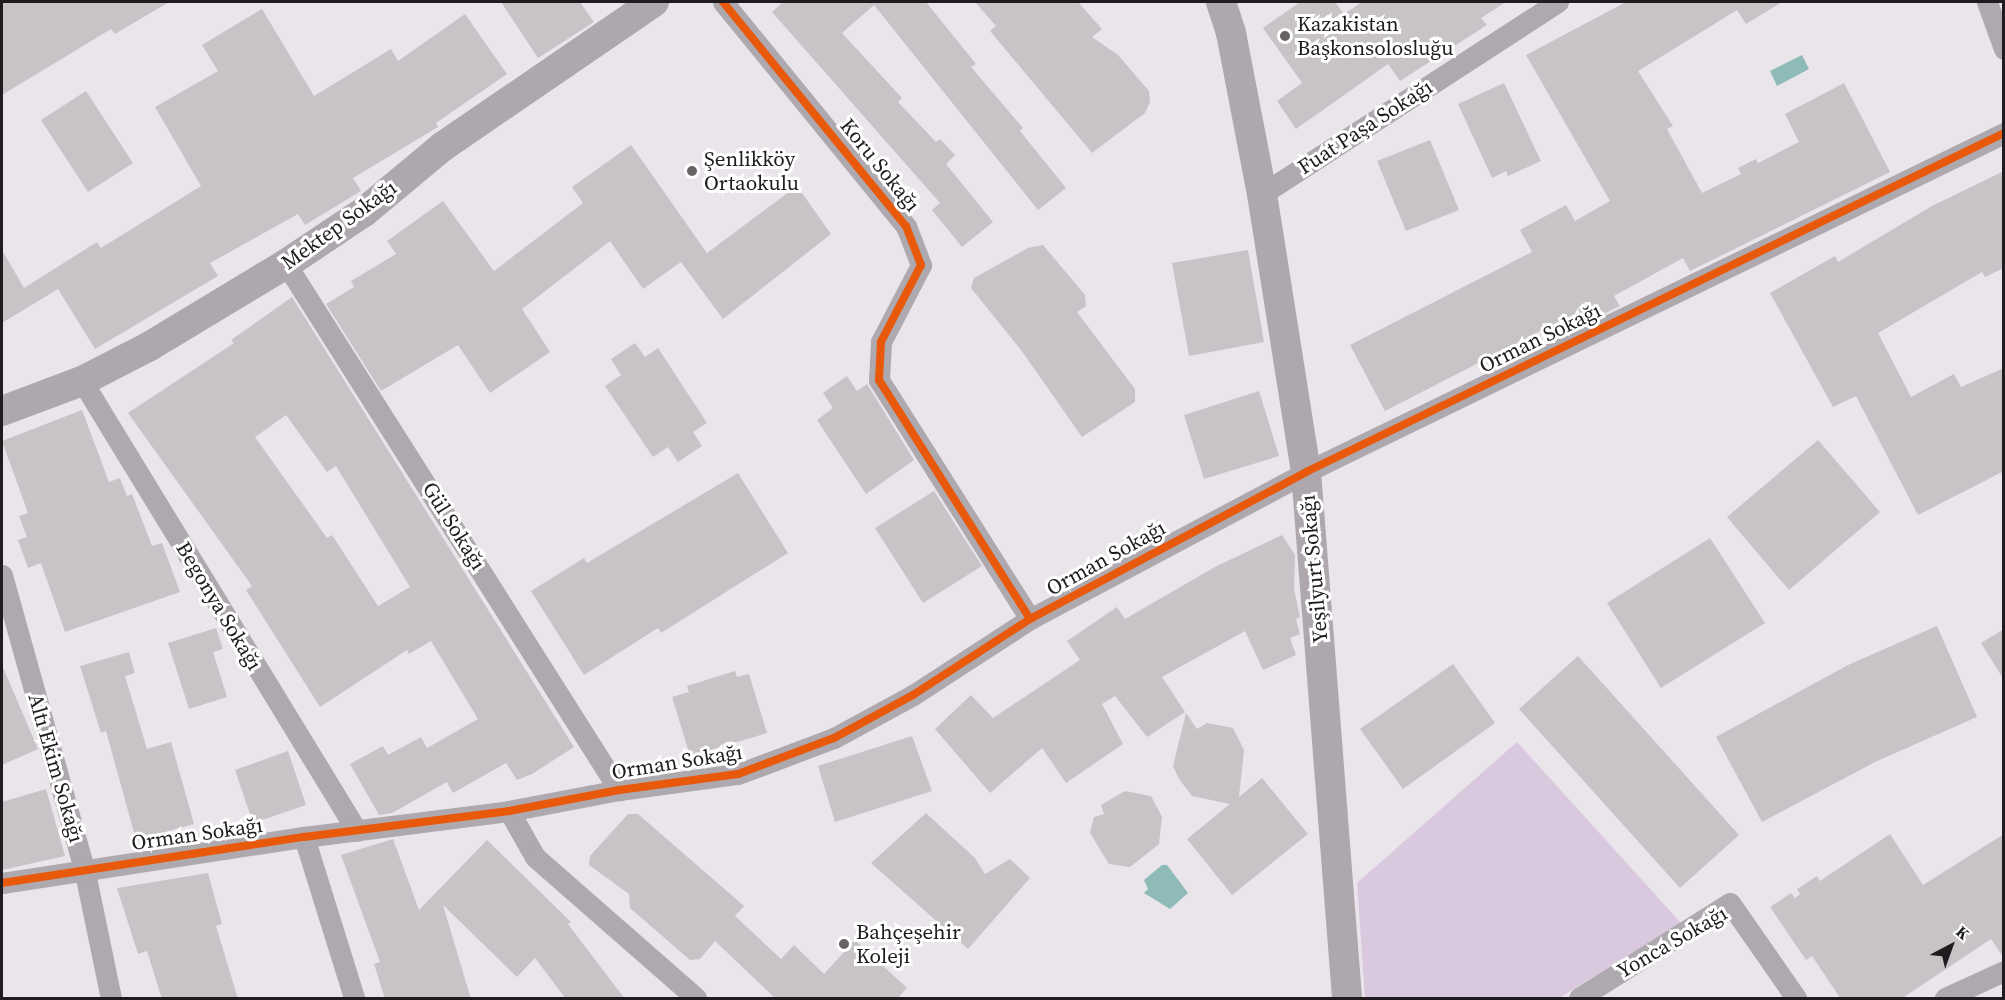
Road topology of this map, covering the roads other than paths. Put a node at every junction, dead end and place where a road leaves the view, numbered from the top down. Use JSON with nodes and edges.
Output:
{"nodes":[{"id":1,"x":654,"y":2,"type":"edge"},
{"id":2,"x":723,"y":2,"type":"edge"},
{"id":3,"x":1221,"y":2,"type":"edge"},
{"id":4,"x":1558,"y":2,"type":"edge"},
{"id":5,"x":1987,"y":2,"type":"edge"},
{"id":6,"x":2004,"y":49,"type":"edge"},
{"id":7,"x":2004,"y":133,"type":"edge"},
{"id":8,"x":1262,"y":194,"type":"junction"},
{"id":9,"x":286,"y":264,"type":"junction"},
{"id":10,"x":82,"y":381,"type":"junction"},
{"id":11,"x":2,"y":411,"type":"edge"},
{"id":12,"x":1306,"y":472,"type":"junction"},
{"id":13,"x":2,"y":575,"type":"edge"},
{"id":14,"x":1030,"y":619,"type":"junction"},
{"id":15,"x":619,"y":790,"type":"junction"},
{"id":16,"x":509,"y":811,"type":"junction"},
{"id":17,"x":357,"y":831,"type":"junction"},
{"id":18,"x":304,"y":837,"type":"junction"},
{"id":19,"x":84,"y":868,"type":"junction"},
{"id":20,"x":2,"y":883,"type":"edge"},
{"id":21,"x":2004,"y":971,"type":"edge"},
{"id":22,"x":111,"y":999,"type":"edge"},
{"id":23,"x":354,"y":999,"type":"edge"},
{"id":24,"x":696,"y":999,"type":"edge"},
{"id":25,"x":1347,"y":999,"type":"edge"},
{"id":26,"x":1579,"y":999,"type":"edge"},
{"id":27,"x":1796,"y":999,"type":"edge"},
{"id":28,"x":1946,"y":999,"type":"edge"}],
"edges":[{"from":1,"to":9,"type":"main road","name":"Mektep Sokağı"},
{"from":2,"to":14,"type":"street","name":"Koru Sokağı"},
{"from":3,"to":8,"type":"main road","name":"Yeşilyurt Sokağı"},
{"from":4,"to":8,"type":"street","name":"Fuat Paşa Sokağı"},
{"from":5,"to":6,"type":"street"},
{"from":7,"to":12,"type":"street","name":"Orman Sokağı"},
{"from":8,"to":12,"type":"main road","name":"Yeşilyurt Sokağı"},
{"from":9,"to":10,"type":"main road","name":"Mektep Sokağı"},
{"from":9,"to":15,"type":"street","name":"Gül Sokağı"},
{"from":10,"to":11,"type":"main road","name":"Mektep Sokağı"},
{"from":10,"to":17,"type":"street","name":"Begonya Sokağı"},
{"from":12,"to":14,"type":"street","name":"Orman Sokağı"},
{"from":12,"to":25,"type":"main road","name":"Yeşilyurt Sokağı"},
{"from":13,"to":19,"type":"street","name":"Altı Ekim Sokağı"},
{"from":14,"to":15,"type":"street","name":"Orman Sokağı"},
{"from":15,"to":16,"type":"street","name":"Orman Sokağı"},
{"from":16,"to":17,"type":"street","name":"Orman Sokağı"},
{"from":16,"to":24,"type":"street"},
{"from":17,"to":18,"type":"street","name":"Orman Sokağı"},
{"from":18,"to":19,"type":"street","name":"Orman Sokağı"},
{"from":18,"to":23,"type":"street"},
{"from":19,"to":20,"type":"street","name":"Orman Sokağı"},
{"from":19,"to":22,"type":"street","name":"Altı Ekim Sokağı"},
{"from":21,"to":28,"type":"street"},
{"from":26,"to":27,"type":"street","name":"Yonca Sokağı"}]}
